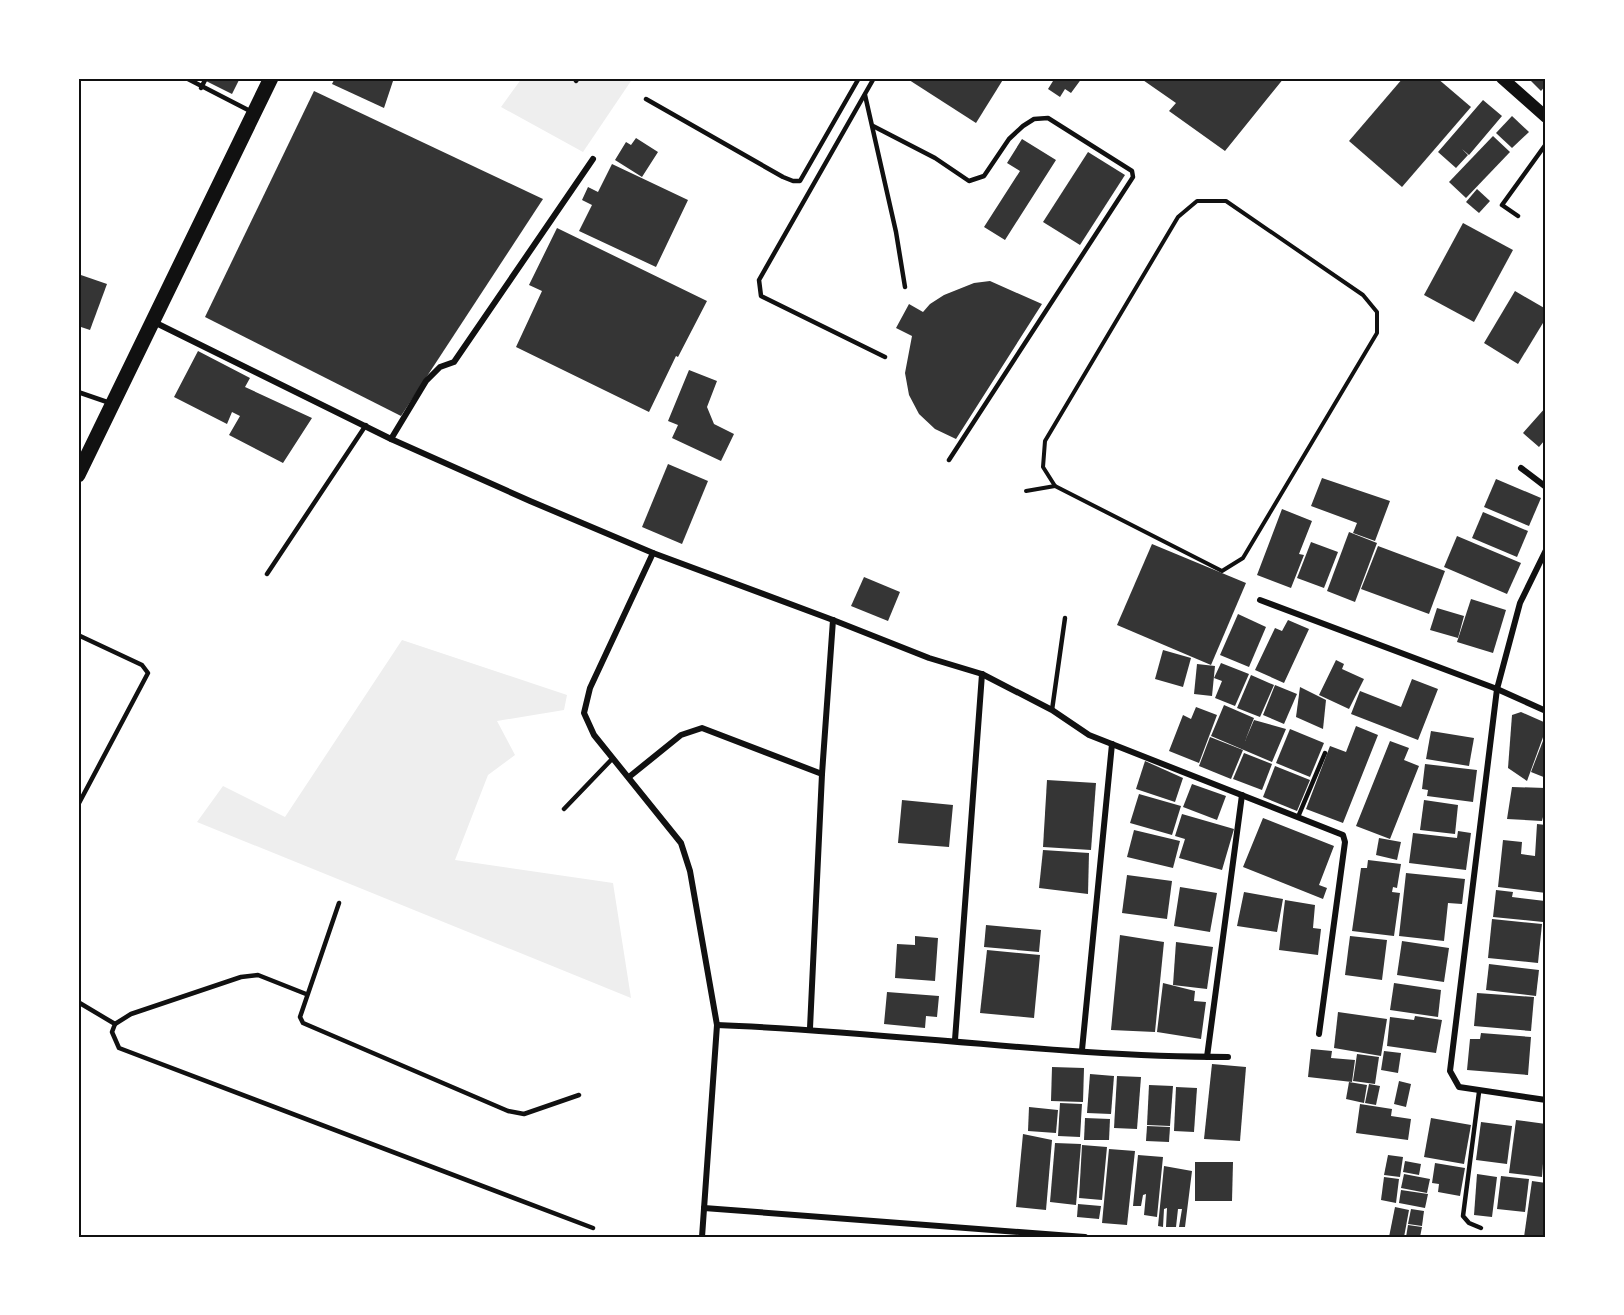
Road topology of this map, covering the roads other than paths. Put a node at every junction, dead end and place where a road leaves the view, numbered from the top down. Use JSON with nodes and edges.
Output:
{"nodes":[{"id":1,"x":186,"y":78,"type":"edge"},
{"id":2,"x":206,"y":78,"type":"edge"},
{"id":3,"x":271,"y":78,"type":"edge"},
{"id":4,"x":859,"y":78,"type":"edge"},
{"id":5,"x":874,"y":78,"type":"edge"},
{"id":6,"x":1502,"y":78,"type":"edge"},
{"id":7,"x":201,"y":87,"type":"junction"},
{"id":8,"x":865,"y":94,"type":"junction"},
{"id":9,"x":646,"y":99,"type":"dead end"},
{"id":10,"x":254,"y":113,"type":"junction"},
{"id":11,"x":1546,"y":117,"type":"edge"},
{"id":12,"x":873,"y":126,"type":"junction"},
{"id":13,"x":1546,"y":144,"type":"edge"},
{"id":14,"x":593,"y":159,"type":"dead end"},
{"id":15,"x":1518,"y":216,"type":"dead end"},
{"id":16,"x":905,"y":287,"type":"dead end"},
{"id":17,"x":152,"y":321,"type":"junction"},
{"id":18,"x":885,"y":357,"type":"dead end"},
{"id":19,"x":78,"y":392,"type":"edge"},
{"id":20,"x":113,"y":404,"type":"junction"},
{"id":21,"x":366,"y":425,"type":"junction"},
{"id":22,"x":391,"y":439,"type":"junction"},
{"id":23,"x":949,"y":460,"type":"dead end"},
{"id":24,"x":1521,"y":468,"type":"dead end"},
{"id":25,"x":78,"y":475,"type":"edge"},
{"id":26,"x":1546,"y":487,"type":"edge"},
{"id":27,"x":1546,"y":550,"type":"edge"},
{"id":28,"x":653,"y":553,"type":"junction"},
{"id":29,"x":267,"y":574,"type":"dead end"},
{"id":30,"x":1260,"y":600,"type":"dead end"},
{"id":31,"x":1065,"y":618,"type":"dead end"},
{"id":32,"x":833,"y":620,"type":"junction"},
{"id":33,"x":78,"y":635,"type":"edge"},
{"id":34,"x":982,"y":674,"type":"junction"},
{"id":35,"x":1497,"y":689,"type":"junction"},
{"id":36,"x":1052,"y":710,"type":"junction"},
{"id":37,"x":1546,"y":711,"type":"edge"},
{"id":38,"x":1112,"y":744,"type":"junction"},
{"id":39,"x":1325,"y":753,"type":"dead end"},
{"id":40,"x":612,"y":759,"type":"junction"},
{"id":41,"x":822,"y":774,"type":"junction"},
{"id":42,"x":629,"y":777,"type":"junction"},
{"id":43,"x":1242,"y":795,"type":"junction"},
{"id":44,"x":78,"y":805,"type":"edge"},
{"id":45,"x":564,"y":808,"type":"dead end"},
{"id":46,"x":1298,"y":817,"type":"junction"},
{"id":47,"x":339,"y":903,"type":"dead end"},
{"id":48,"x":306,"y":994,"type":"junction"},
{"id":49,"x":78,"y":1002,"type":"edge"},
{"id":50,"x":115,"y":1024,"type":"junction"},
{"id":51,"x":717,"y":1025,"type":"junction"},
{"id":52,"x":810,"y":1028,"type":"junction"},
{"id":53,"x":1319,"y":1034,"type":"dead end"},
{"id":54,"x":955,"y":1040,"type":"junction"},
{"id":55,"x":1082,"y":1050,"type":"junction"},
{"id":56,"x":1228,"y":1056,"type":"dead end"},
{"id":57,"x":1207,"y":1057,"type":"junction"},
{"id":58,"x":1479,"y":1092,"type":"junction"},
{"id":59,"x":579,"y":1095,"type":"dead end"},
{"id":60,"x":1546,"y":1100,"type":"edge"},
{"id":61,"x":704,"y":1208,"type":"junction"},
{"id":62,"x":593,"y":1228,"type":"dead end"},
{"id":63,"x":1480,"y":1228,"type":"dead end"},
{"id":64,"x":702,"y":1237,"type":"edge"},
{"id":65,"x":1084,"y":1237,"type":"edge"}],
"edges":[{"from":1,"to":7,"type":"lane"},
{"from":2,"to":7,"type":"lane"},
{"from":3,"to":10,"type":"main road"},
{"from":4,"to":9,"type":"lane"},
{"from":5,"to":8,"type":"lane"},
{"from":6,"to":11,"type":"main road"},
{"from":7,"to":10,"type":"lane"},
{"from":8,"to":12,"type":"lane"},
{"from":8,"to":18,"type":"lane"},
{"from":10,"to":17,"type":"main road"},
{"from":12,"to":16,"type":"lane"},
{"from":12,"to":23,"type":"lane"},
{"from":13,"to":15,"type":"lane"},
{"from":14,"to":22,"type":"street"},
{"from":17,"to":20,"type":"main road"},
{"from":17,"to":21,"type":"street"},
{"from":19,"to":20,"type":"lane"},
{"from":20,"to":25,"type":"main road"},
{"from":21,"to":22,"type":"street"},
{"from":21,"to":29,"type":"lane"},
{"from":22,"to":28,"type":"street"},
{"from":24,"to":26,"type":"street"},
{"from":27,"to":35,"type":"street"},
{"from":28,"to":32,"type":"street"},
{"from":28,"to":40,"type":"street"},
{"from":30,"to":35,"type":"street"},
{"from":31,"to":36,"type":"lane"},
{"from":32,"to":34,"type":"street"},
{"from":32,"to":41,"type":"street"},
{"from":33,"to":44,"type":"lane"},
{"from":34,"to":36,"type":"street"},
{"from":34,"to":54,"type":"street"},
{"from":35,"to":37,"type":"street"},
{"from":35,"to":58,"type":"street"},
{"from":36,"to":38,"type":"street"},
{"from":38,"to":43,"type":"street"},
{"from":38,"to":55,"type":"street"},
{"from":39,"to":46,"type":"lane"},
{"from":40,"to":42,"type":"street"},
{"from":40,"to":45,"type":"lane"},
{"from":41,"to":42,"type":"street"},
{"from":41,"to":52,"type":"street"},
{"from":42,"to":51,"type":"street"},
{"from":43,"to":46,"type":"street"},
{"from":43,"to":57,"type":"street"},
{"from":46,"to":53,"type":"street"},
{"from":47,"to":48,"type":"lane"},
{"from":48,"to":50,"type":"lane"},
{"from":48,"to":59,"type":"lane"},
{"from":49,"to":50,"type":"lane"},
{"from":50,"to":62,"type":"lane"},
{"from":51,"to":52,"type":"street"},
{"from":51,"to":61,"type":"street"},
{"from":52,"to":54,"type":"street"},
{"from":54,"to":55,"type":"street"},
{"from":55,"to":57,"type":"street"},
{"from":56,"to":57,"type":"street"},
{"from":58,"to":60,"type":"street"},
{"from":58,"to":63,"type":"lane"},
{"from":61,"to":64,"type":"street"},
{"from":61,"to":65,"type":"street"}]}
